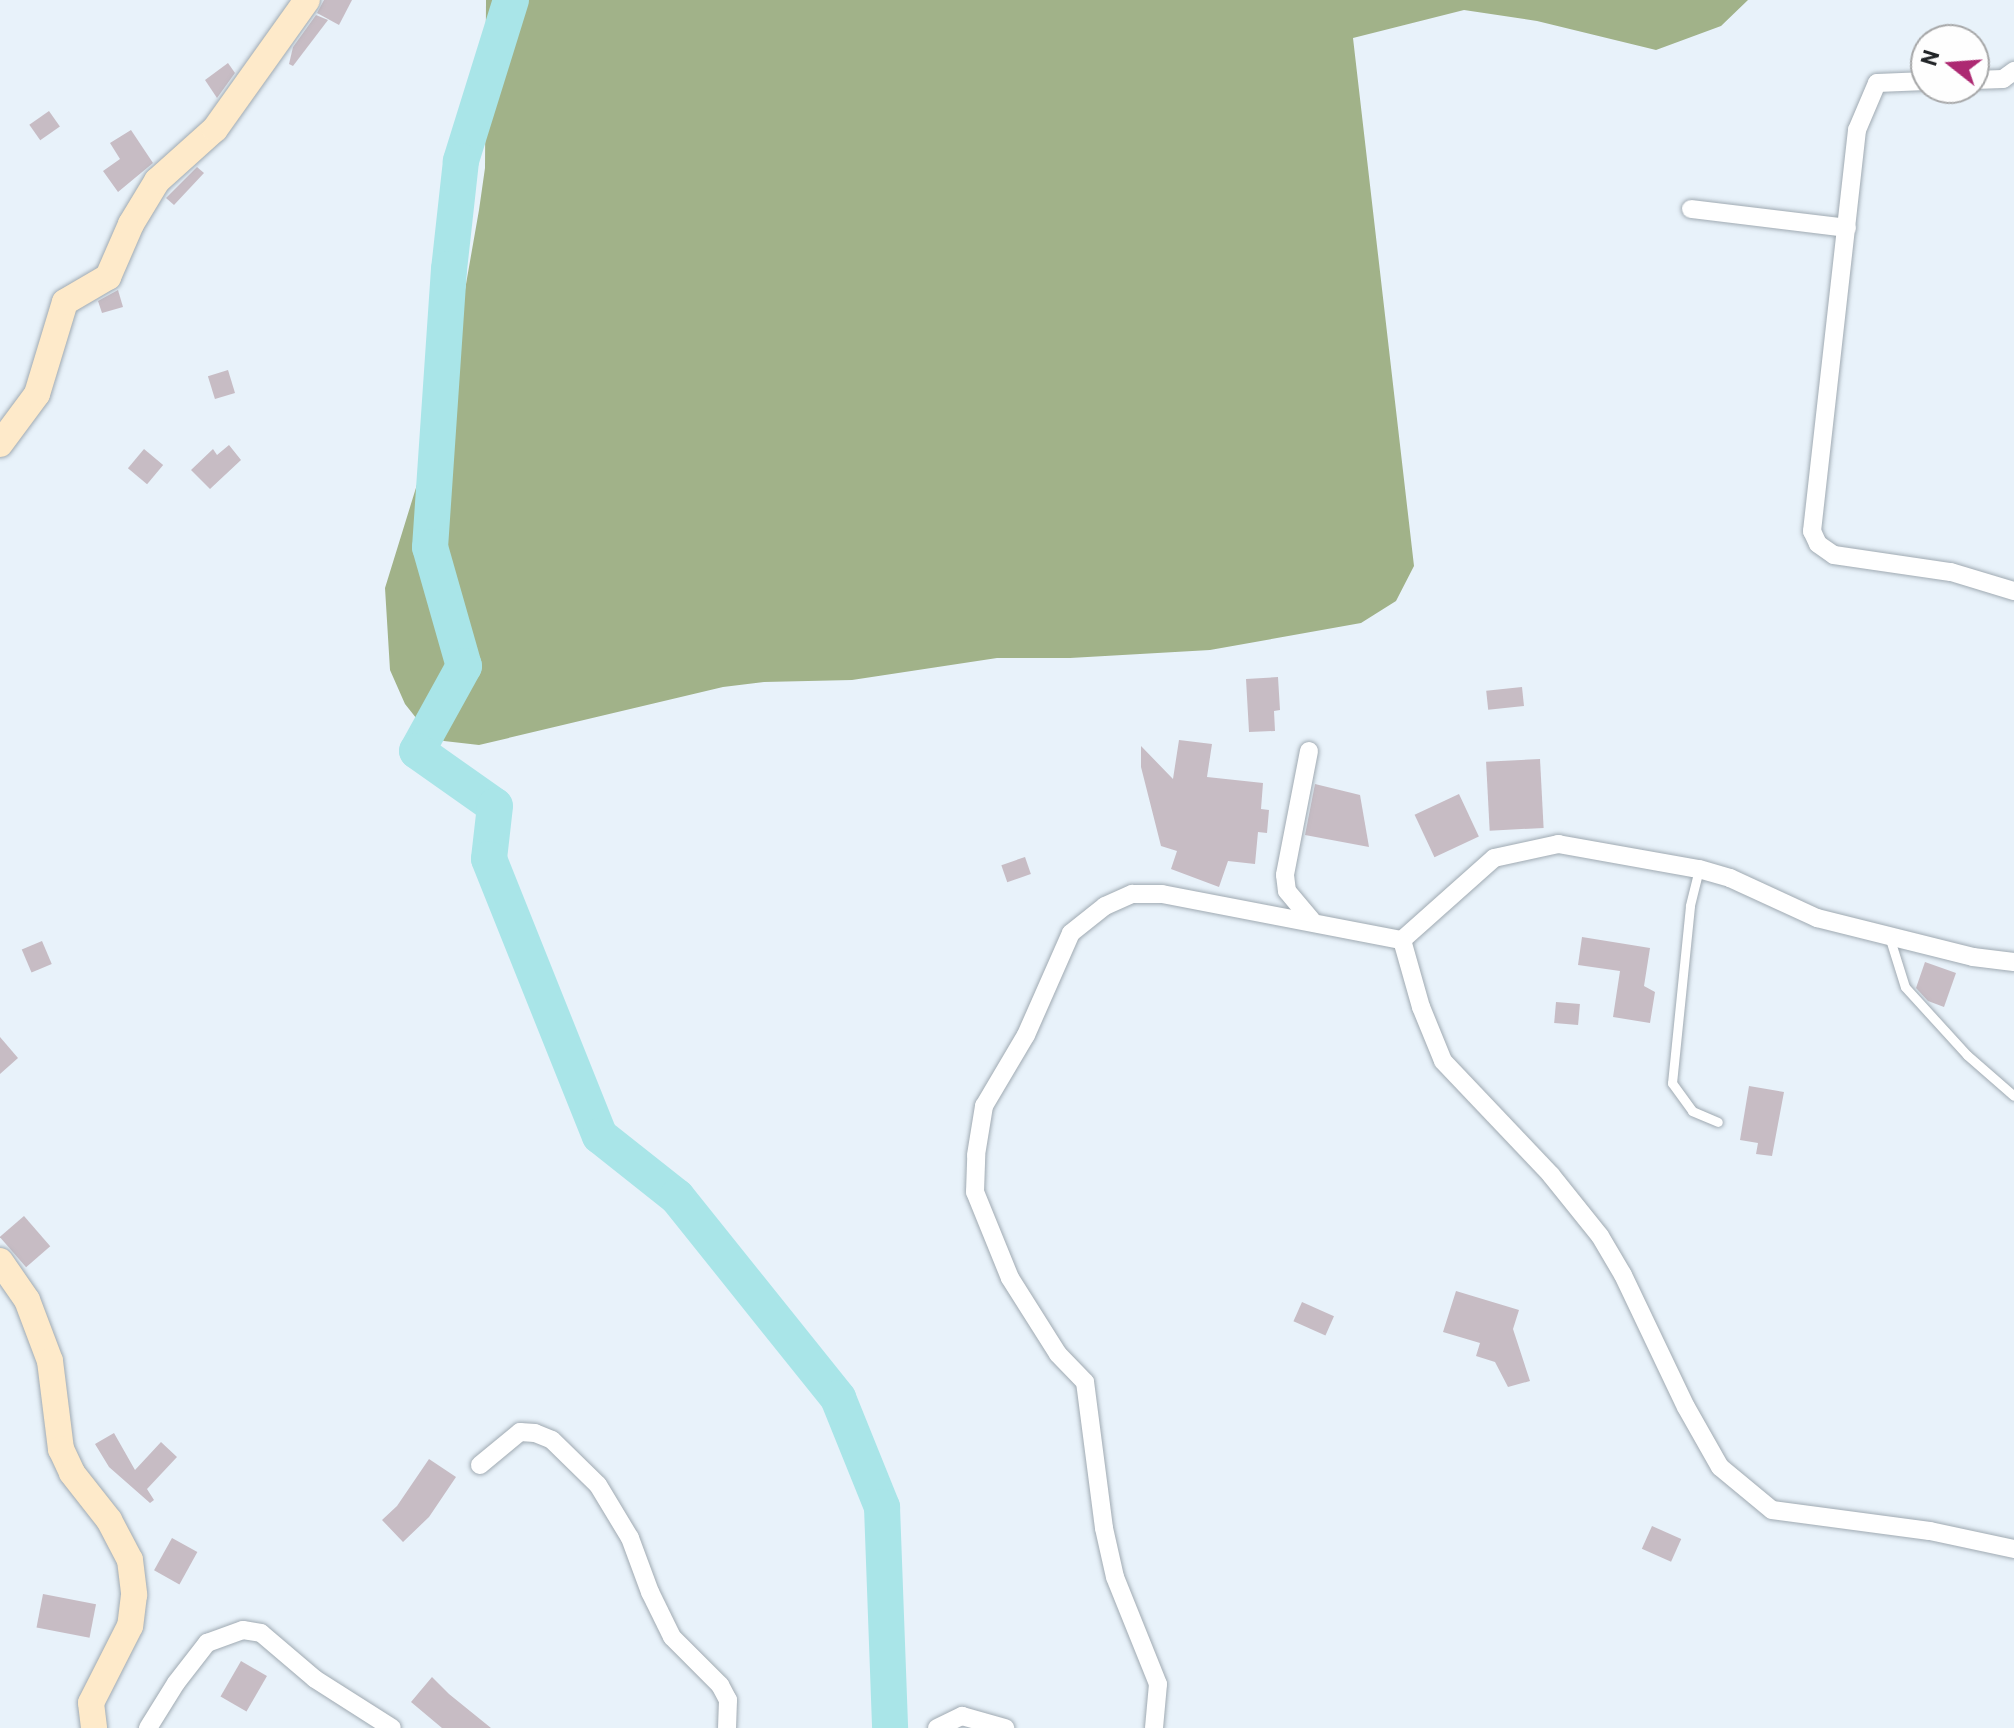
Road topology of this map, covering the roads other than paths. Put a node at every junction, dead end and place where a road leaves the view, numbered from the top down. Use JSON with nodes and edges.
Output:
{"nodes":[{"id":1,"x":307,"y":0,"type":"edge"},
{"id":2,"x":2014,"y":71,"type":"edge"},
{"id":3,"x":1990,"y":79,"type":"edge"},
{"id":4,"x":1910,"y":82,"type":"edge"},
{"id":5,"x":1691,"y":209,"type":"dead end"},
{"id":6,"x":1847,"y":228,"type":"junction"},
{"id":7,"x":0,"y":444,"type":"edge"},
{"id":8,"x":2014,"y":591,"type":"edge"},
{"id":9,"x":1309,"y":751,"type":"dead end"},
{"id":10,"x":1699,"y":869,"type":"junction"},
{"id":11,"x":1311,"y":920,"type":"junction"},
{"id":12,"x":1889,"y":936,"type":"junction"},
{"id":13,"x":1402,"y":940,"type":"junction"},
{"id":14,"x":2014,"y":962,"type":"edge"},
{"id":15,"x":2014,"y":1096,"type":"edge"},
{"id":16,"x":1718,"y":1122,"type":"dead end"},
{"id":17,"x":0,"y":1261,"type":"edge"},
{"id":18,"x":480,"y":1465,"type":"dead end"},
{"id":19,"x":2014,"y":1549,"type":"edge"},
{"id":20,"x":94,"y":1728,"type":"edge"},
{"id":21,"x":148,"y":1728,"type":"edge"},
{"id":22,"x":392,"y":1728,"type":"edge"},
{"id":23,"x":727,"y":1728,"type":"edge"},
{"id":24,"x":937,"y":1728,"type":"edge"},
{"id":25,"x":1005,"y":1728,"type":"edge"},
{"id":26,"x":1154,"y":1728,"type":"edge"}],
"edges":[{"from":1,"to":7,"type":"street"},
{"from":2,"to":3,"type":"street"},
{"from":4,"to":6,"type":"street"},
{"from":5,"to":6,"type":"street"},
{"from":6,"to":8,"type":"street"},
{"from":9,"to":11,"type":"street"},
{"from":10,"to":12,"type":"street"},
{"from":10,"to":13,"type":"street"},
{"from":10,"to":16,"type":"lane"},
{"from":11,"to":13,"type":"street"},
{"from":11,"to":26,"type":"street"},
{"from":12,"to":14,"type":"street"},
{"from":12,"to":15,"type":"lane"},
{"from":13,"to":19,"type":"street"},
{"from":17,"to":20,"type":"street"},
{"from":18,"to":23,"type":"street"},
{"from":21,"to":22,"type":"street"},
{"from":24,"to":25,"type":"street"}]}
